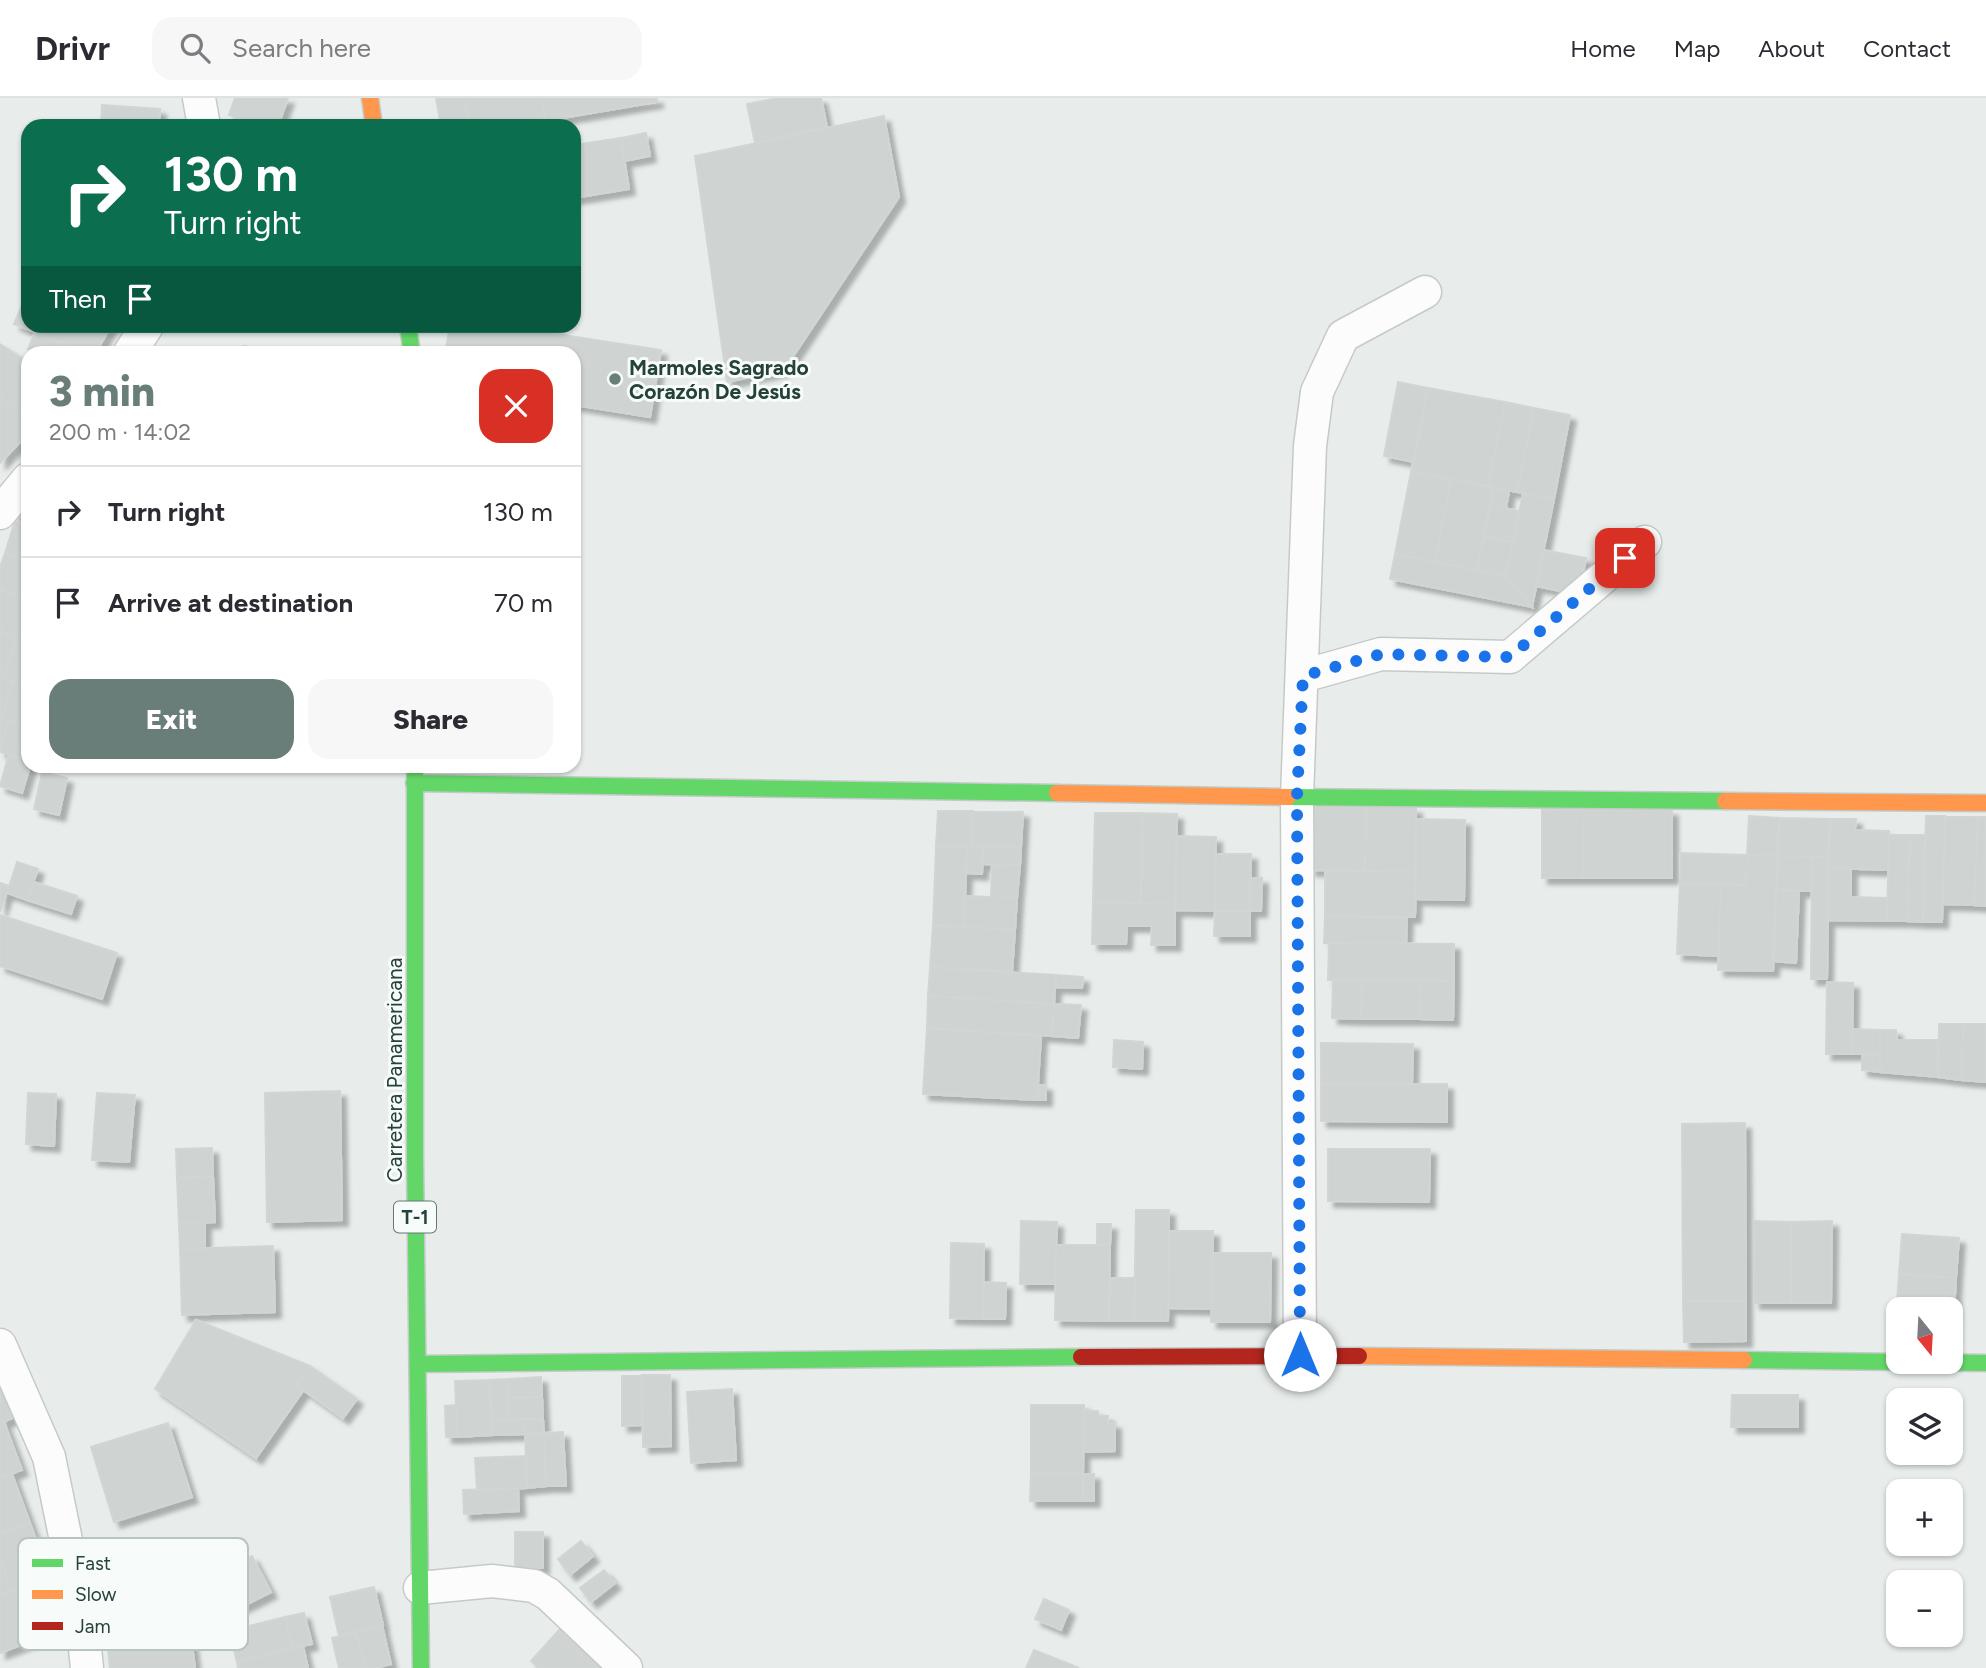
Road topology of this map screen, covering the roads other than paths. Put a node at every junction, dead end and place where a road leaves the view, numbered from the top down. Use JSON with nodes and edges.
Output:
{"nodes":[{"id":1,"x":199,"y":98,"type":"edge"},
{"id":2,"x":370,"y":98,"type":"edge"},
{"id":3,"x":203,"y":119,"type":"edge"},
{"id":4,"x":373,"y":119,"type":"edge"},
{"id":5,"x":1424,"y":292,"type":"dead end"},
{"id":6,"x":21,"y":488,"type":"edge"},
{"id":7,"x":0,"y":513,"type":"edge"},
{"id":8,"x":1645,"y":542,"type":"dead end"},
{"id":9,"x":1303,"y":676,"type":"junction"},
{"id":10,"x":415,"y":775,"type":"edge"},
{"id":11,"x":1297,"y":797,"type":"junction"},
{"id":12,"x":1986,"y":803,"type":"edge"},
{"id":13,"x":0,"y":1345,"type":"edge"},
{"id":14,"x":1300,"y":1355,"type":"junction"},
{"id":15,"x":1986,"y":1363,"type":"edge"},
{"id":16,"x":418,"y":1364,"type":"junction"},
{"id":17,"x":66,"y":1538,"type":"edge"},
{"id":18,"x":420,"y":1588,"type":"junction"},
{"id":19,"x":85,"y":1650,"type":"edge"},
{"id":20,"x":87,"y":1668,"type":"edge"},
{"id":21,"x":421,"y":1668,"type":"edge"},
{"id":22,"x":626,"y":1668,"type":"edge"}],
"edges":[{"from":1,"to":3,"type":"street"},
{"from":2,"to":4,"type":"main road"},
{"from":5,"to":9,"type":"street"},
{"from":6,"to":7,"type":"street"},
{"from":8,"to":9,"type":"street"},
{"from":9,"to":11,"type":"street"},
{"from":10,"to":11,"type":"main road"},
{"from":10,"to":16,"type":"main road","name":"Carretera Panamericana","number":"T-1"},
{"from":11,"to":12,"type":"main road"},
{"from":11,"to":14,"type":"street"},
{"from":13,"to":17,"type":"street"},
{"from":14,"to":15,"type":"main road"},
{"from":14,"to":16,"type":"main road"},
{"from":16,"to":18,"type":"main road","name":"Carretera Panamericana","number":"T-1"},
{"from":18,"to":21,"type":"main road","name":"Carretera Panamericana","number":"T-1"},
{"from":18,"to":22,"type":"street"},
{"from":19,"to":20,"type":"street"}]}
